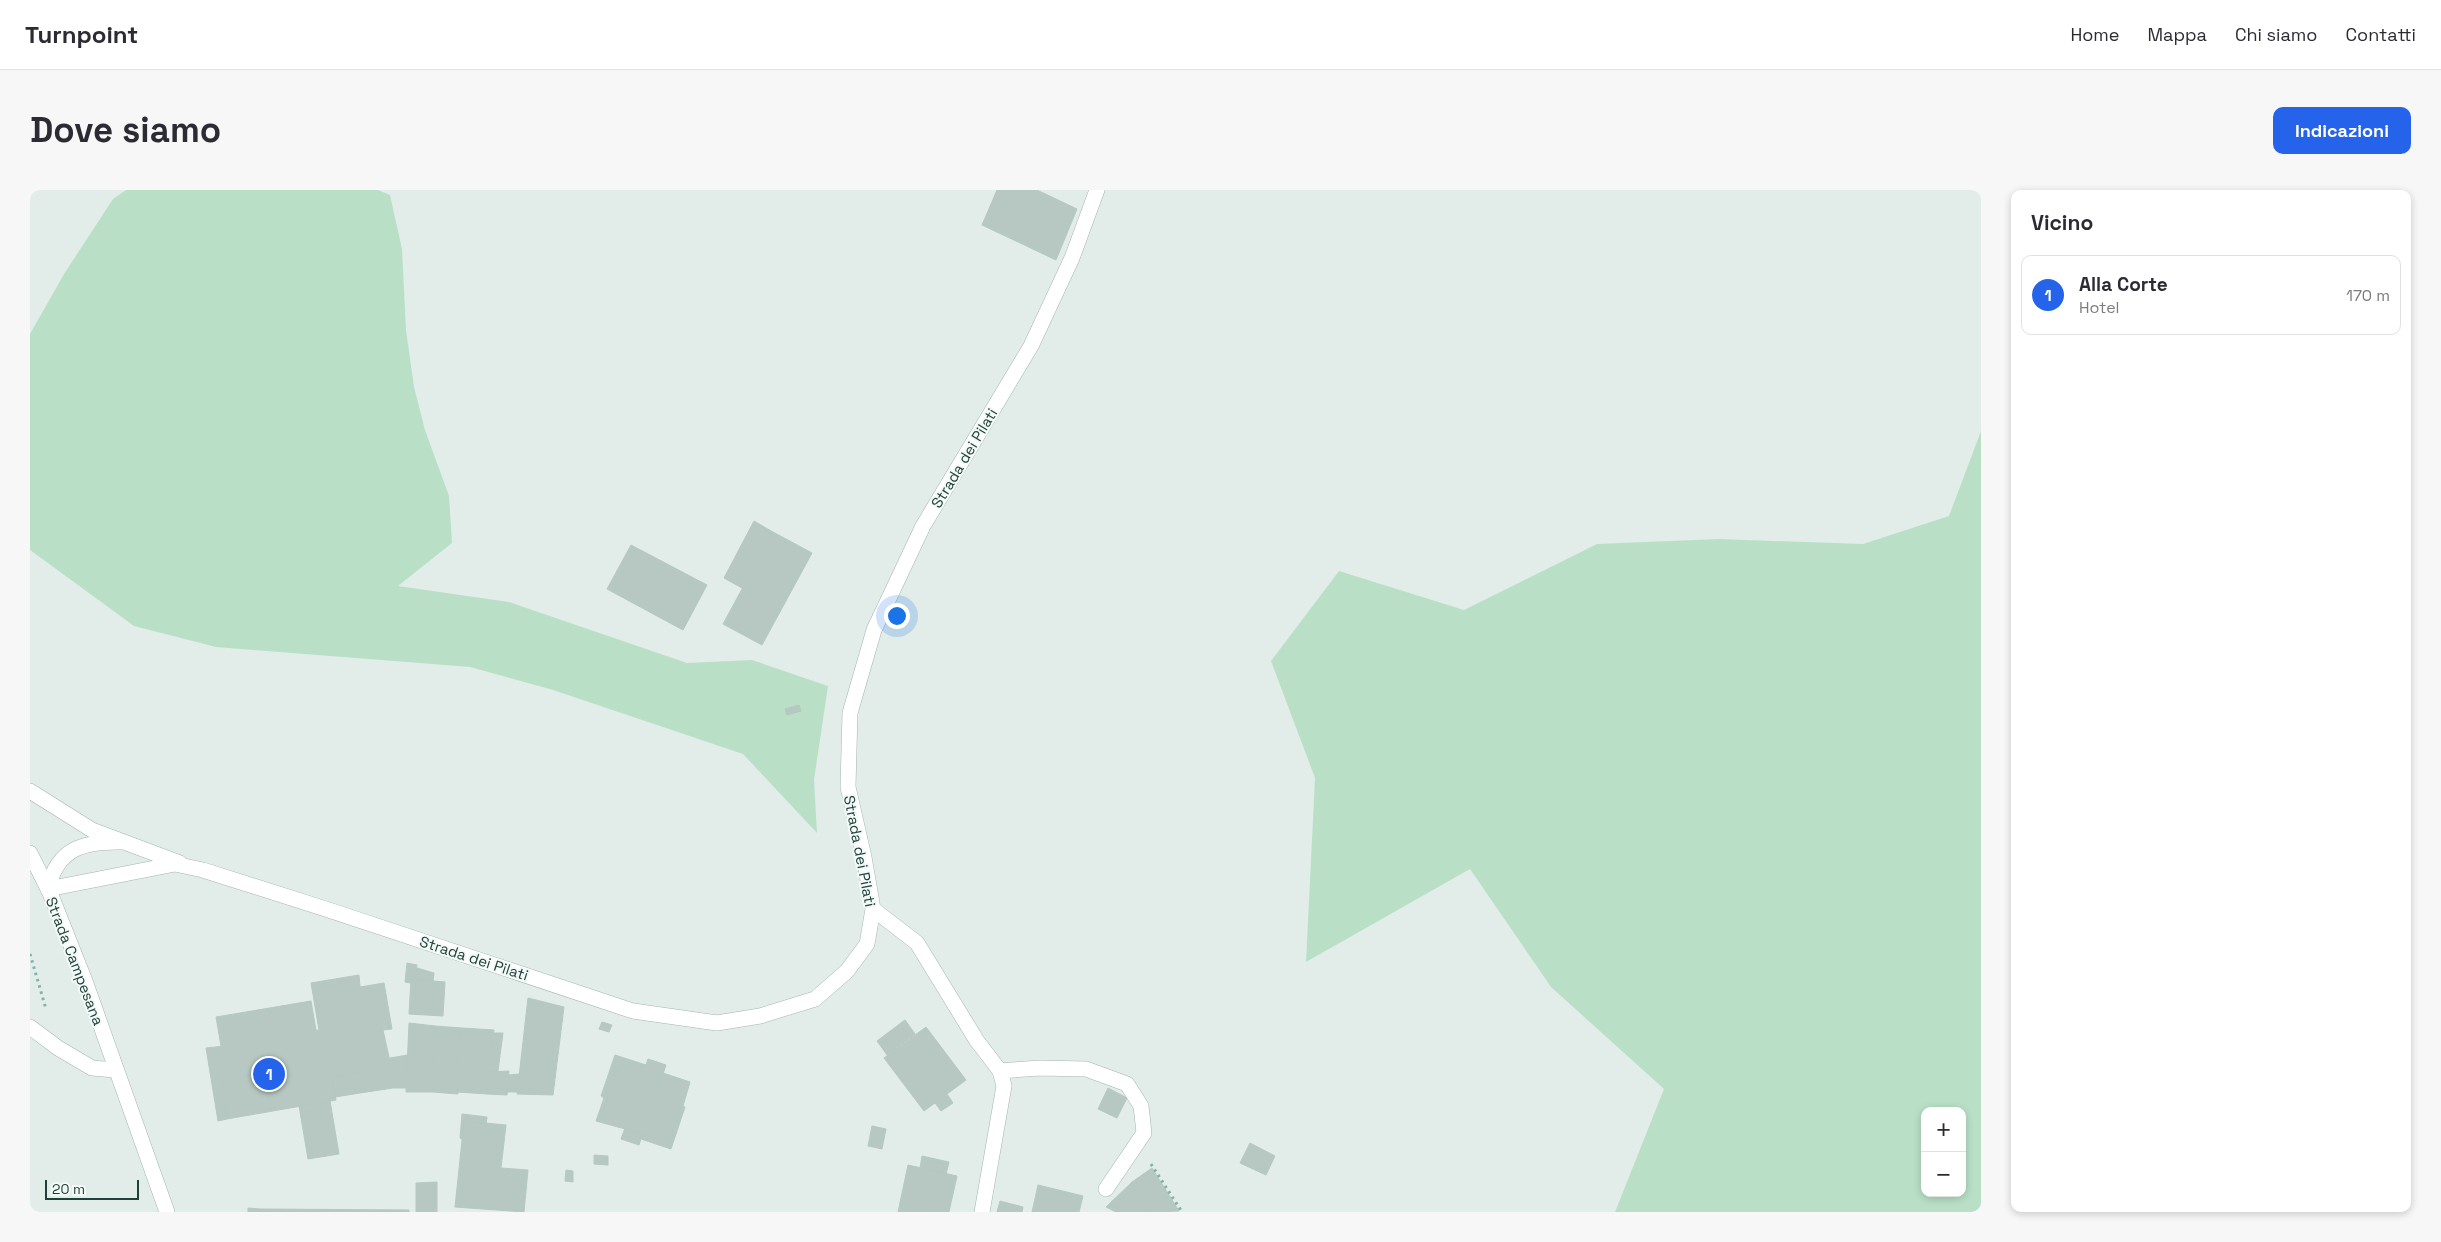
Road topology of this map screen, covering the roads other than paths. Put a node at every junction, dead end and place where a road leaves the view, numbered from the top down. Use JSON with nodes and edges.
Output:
{"nodes":[{"id":1,"x":1097,"y":190,"type":"edge"},
{"id":2,"x":30,"y":791,"type":"edge"},
{"id":3,"x":122,"y":842,"type":"junction"},
{"id":4,"x":30,"y":853,"type":"edge"},
{"id":5,"x":203,"y":870,"type":"junction"},
{"id":6,"x":48,"y":889,"type":"junction"},
{"id":7,"x":873,"y":909,"type":"junction"},
{"id":8,"x":30,"y":1027,"type":"edge"},
{"id":9,"x":115,"y":1070,"type":"junction"},
{"id":10,"x":1000,"y":1071,"type":"junction"},
{"id":11,"x":1106,"y":1189,"type":"dead end"},
{"id":12,"x":167,"y":1212,"type":"edge"},
{"id":13,"x":982,"y":1212,"type":"edge"}],
"edges":[{"from":1,"to":7,"type":"street","name":"Strada dei Pilati"},
{"from":2,"to":3,"type":"street","name":"Strada dei Pilati"},
{"from":3,"to":5,"type":"street","name":"Strada dei Pilati"},
{"from":3,"to":6,"type":"street","name":"Strada dei Pilati"},
{"from":4,"to":6,"type":"street","name":"Strada Campesana"},
{"from":5,"to":6,"type":"street","name":"Strada dei Pilati"},
{"from":5,"to":7,"type":"street","name":"Strada dei Pilati"},
{"from":6,"to":9,"type":"street","name":"Strada Campesana"},
{"from":7,"to":10,"type":"street"},
{"from":8,"to":9,"type":"street"},
{"from":9,"to":12,"type":"street","name":"Strada Campesana"},
{"from":10,"to":11,"type":"street"},
{"from":10,"to":13,"type":"street"}]}
